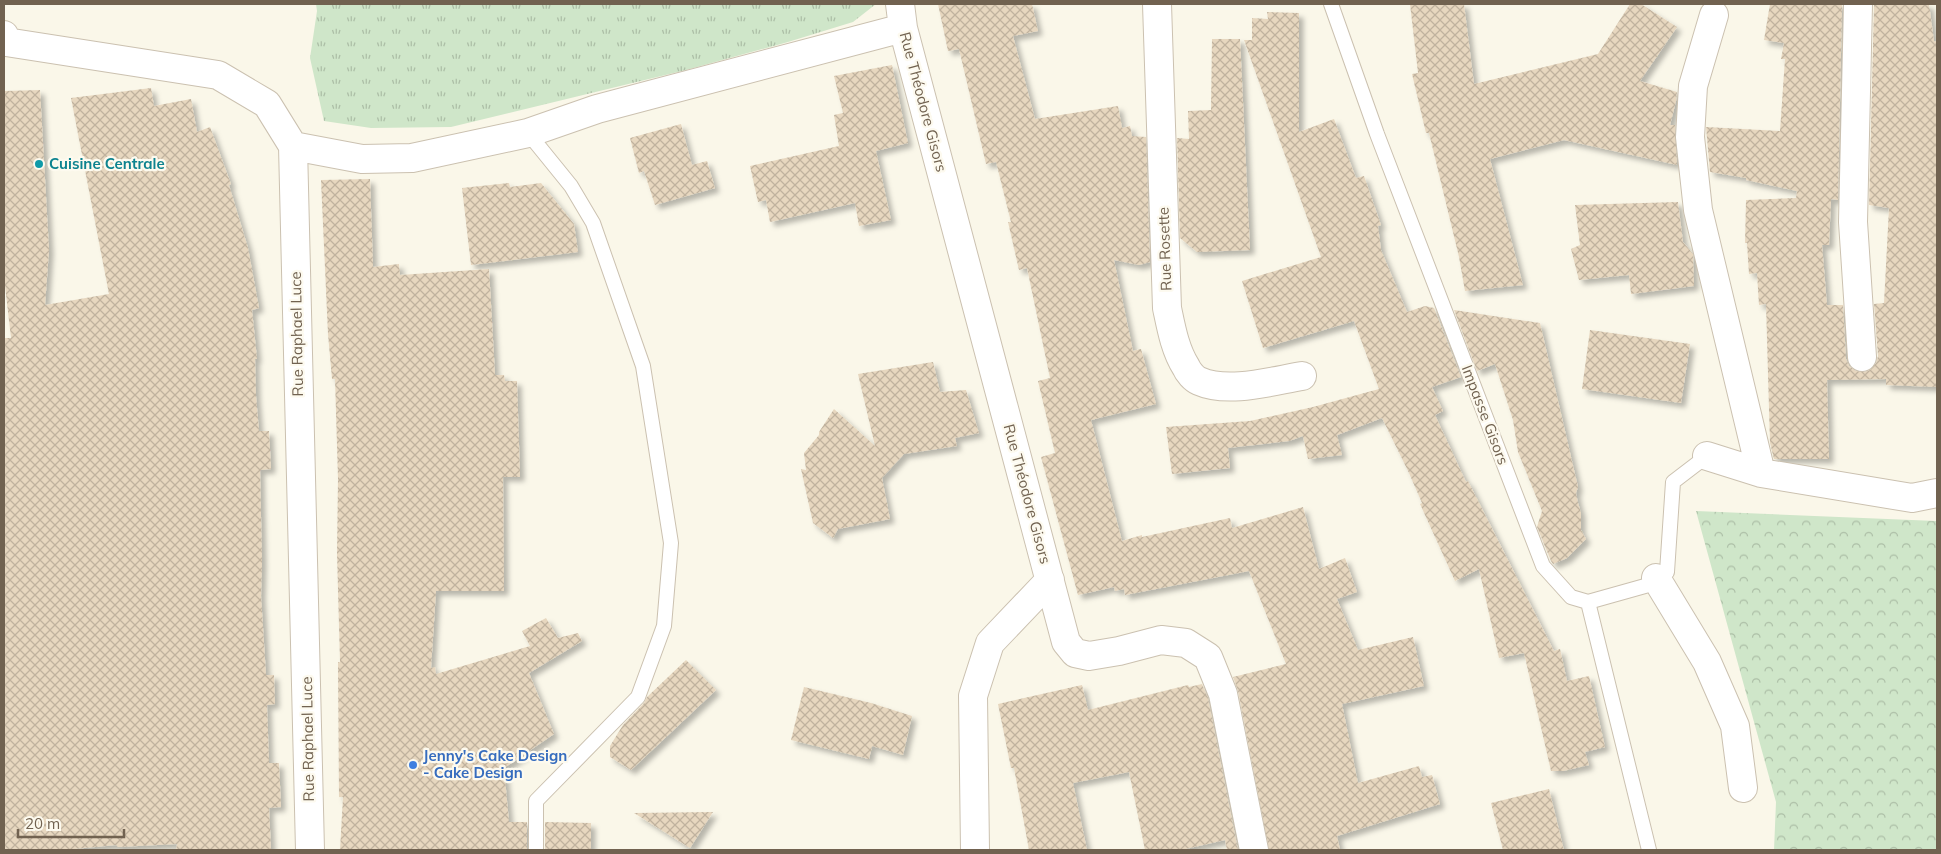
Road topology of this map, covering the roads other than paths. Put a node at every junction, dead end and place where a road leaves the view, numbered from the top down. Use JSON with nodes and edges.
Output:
{"nodes":[{"id":1,"x":1157,"y":4,"type":"edge"},
{"id":2,"x":1331,"y":4,"type":"edge"},
{"id":3,"x":1858,"y":4,"type":"edge"},
{"id":4,"x":1714,"y":15,"type":"dead end"},
{"id":5,"x":902,"y":16,"type":"edge"},
{"id":6,"x":5,"y":40,"type":"edge"},
{"id":7,"x":528,"y":133,"type":"junction"},
{"id":8,"x":292,"y":146,"type":"junction"},
{"id":9,"x":1862,"y":356,"type":"dead end"},
{"id":10,"x":1302,"y":376,"type":"dead end"},
{"id":11,"x":1707,"y":456,"type":"joint"},
{"id":12,"x":1761,"y":473,"type":"junction"},
{"id":13,"x":1937,"y":493,"type":"edge"},
{"id":14,"x":1656,"y":578,"type":"junction"},
{"id":15,"x":1050,"y":580,"type":"junction"},
{"id":16,"x":1588,"y":602,"type":"junction"},
{"id":17,"x":1744,"y":788,"type":"dead end"},
{"id":18,"x":310,"y":850,"type":"edge"},
{"id":19,"x":536,"y":850,"type":"edge"},
{"id":20,"x":975,"y":850,"type":"edge"},
{"id":21,"x":1254,"y":850,"type":"edge"},
{"id":22,"x":1649,"y":850,"type":"edge"}],
"edges":[{"from":1,"to":10,"type":"street","name":"Rue Rosette"},
{"from":2,"to":16,"type":"lane","name":"Impasse Gisors"},
{"from":3,"to":9,"type":"street"},
{"from":4,"to":12,"type":"street"},
{"from":5,"to":7,"type":"street"},
{"from":5,"to":15,"type":"street","name":"Rue Théodore Gisors"},
{"from":6,"to":8,"type":"street","name":"Rue Raphael Luce"},
{"from":7,"to":8,"type":"street"},
{"from":7,"to":19,"type":"lane"},
{"from":8,"to":18,"type":"street","name":"Rue Raphael Luce"},
{"from":11,"to":12,"type":"street"},
{"from":11,"to":14,"type":"lane"},
{"from":12,"to":13,"type":"street"},
{"from":14,"to":16,"type":"lane"},
{"from":14,"to":17,"type":"street"},
{"from":15,"to":20,"type":"street"},
{"from":15,"to":21,"type":"street","name":"Rue Théodore Gisors"},
{"from":16,"to":22,"type":"lane"}]}
